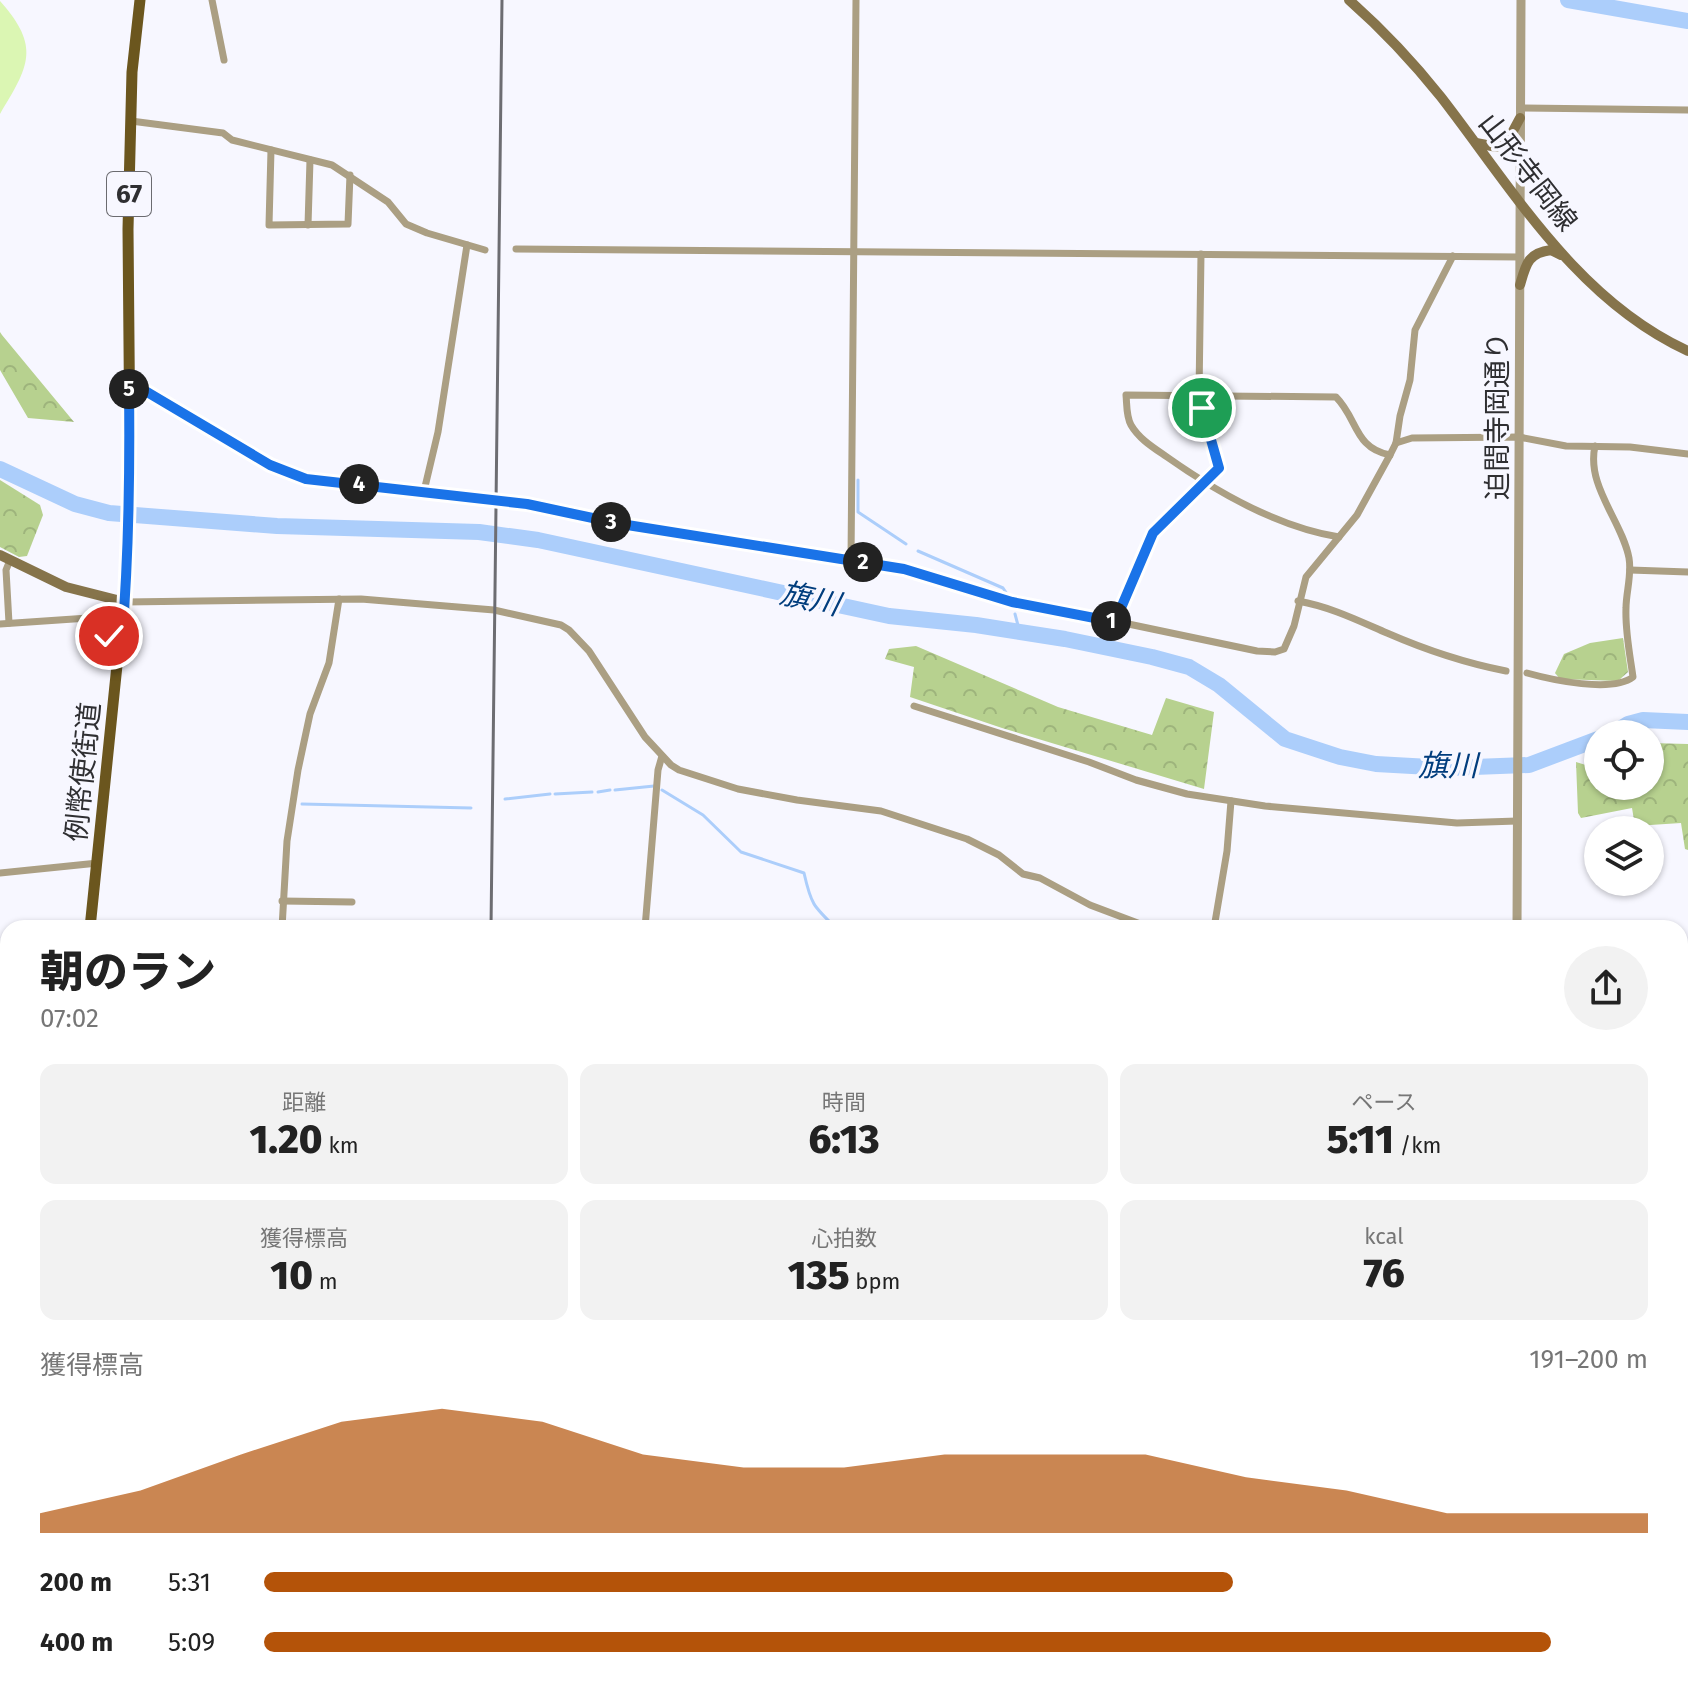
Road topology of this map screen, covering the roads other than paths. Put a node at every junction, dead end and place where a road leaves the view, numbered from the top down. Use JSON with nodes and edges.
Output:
{"nodes":[{"id":1,"x":139,"y":0,"type":"edge"},
{"id":2,"x":212,"y":0,"type":"edge"},
{"id":3,"x":856,"y":0,"type":"edge"},
{"id":4,"x":1349,"y":0,"type":"edge"},
{"id":5,"x":1521,"y":0,"type":"edge"},
{"id":6,"x":224,"y":60,"type":"dead end"},
{"id":7,"x":1688,"y":110,"type":"edge"},
{"id":8,"x":1520,"y":113,"type":"junction"},
{"id":9,"x":131,"y":121,"type":"junction"},
{"id":10,"x":1474,"y":142,"type":"junction"},
{"id":11,"x":271,"y":150,"type":"junction"},
{"id":12,"x":310,"y":160,"type":"junction"},
{"id":13,"x":350,"y":175,"type":"junction"},
{"id":14,"x":1520,"y":203,"type":"junction"},
{"id":15,"x":308,"y":225,"type":"junction"},
{"id":16,"x":467,"y":245,"type":"junction"},
{"id":17,"x":516,"y":249,"type":"dead end"},
{"id":18,"x":485,"y":250,"type":"dead end"},
{"id":19,"x":854,"y":252,"type":"junction"},
{"id":20,"x":1201,"y":254,"type":"junction"},
{"id":21,"x":1563,"y":255,"type":"junction"},
{"id":22,"x":1453,"y":256,"type":"junction"},
{"id":23,"x":1520,"y":257,"type":"junction"},
{"id":24,"x":1520,"y":285,"type":"junction"},
{"id":25,"x":1688,"y":351,"type":"edge"},
{"id":26,"x":129,"y":388,"type":"junction"},
{"id":27,"x":1199,"y":394,"type":"junction"},
{"id":28,"x":1519,"y":437,"type":"junction"},
{"id":29,"x":1396,"y":443,"type":"junction"},
{"id":30,"x":1595,"y":446,"type":"junction"},
{"id":31,"x":1688,"y":454,"type":"edge"},
{"id":32,"x":1390,"y":455,"type":"junction"},
{"id":33,"x":1205,"y":483,"type":"junction"},
{"id":34,"x":424,"y":491,"type":"junction"},
{"id":35,"x":1339,"y":537,"type":"junction"},
{"id":36,"x":5,"y":557,"type":"edge"},
{"id":37,"x":851,"y":560,"type":"junction"},
{"id":38,"x":1630,"y":570,"type":"junction"},
{"id":39,"x":1688,"y":572,"type":"edge"},
{"id":40,"x":339,"y":599,"type":"junction"},
{"id":41,"x":1298,"y":601,"type":"junction"},
{"id":42,"x":125,"y":602,"type":"junction"},
{"id":43,"x":1115,"y":622,"type":"junction"},
{"id":44,"x":4,"y":623,"type":"edge"},
{"id":45,"x":122,"y":638,"type":"junction"},
{"id":46,"x":1506,"y":671,"type":"dead end"},
{"id":47,"x":1527,"y":673,"type":"dead end"},
{"id":48,"x":914,"y":706,"type":"dead end"},
{"id":49,"x":662,"y":756,"type":"junction"},
{"id":50,"x":1231,"y":801,"type":"junction"},
{"id":51,"x":1517,"y":820,"type":"junction"},
{"id":52,"x":98,"y":863,"type":"junction"},
{"id":53,"x":0,"y":873,"type":"edge"},
{"id":54,"x":282,"y":901,"type":"junction"},
{"id":55,"x":352,"y":902,"type":"dead end"},
{"id":56,"x":91,"y":920,"type":"edge"},
{"id":57,"x":282,"y":920,"type":"edge"},
{"id":58,"x":646,"y":920,"type":"edge"},
{"id":59,"x":1130,"y":920,"type":"edge"},
{"id":60,"x":1215,"y":920,"type":"edge"},
{"id":61,"x":1517,"y":920,"type":"edge"}],
"edges":[{"from":1,"to":9,"type":"main road","name":"例幣使街道","number":"67"},
{"from":2,"to":6,"type":"street"},
{"from":3,"to":19,"type":"street"},
{"from":4,"to":10,"type":"main road","name":"山形寺岡線"},
{"from":5,"to":8,"type":"street","name":"迫間寺岡通り"},
{"from":7,"to":8,"type":"street"},
{"from":8,"to":10,"type":"main road"},
{"from":8,"to":14,"type":"street","name":"迫間寺岡通り"},
{"from":9,"to":11,"type":"street"},
{"from":9,"to":26,"type":"main road","name":"例幣使街道","number":"67"},
{"from":10,"to":14,"type":"main road","name":"山形寺岡線"},
{"from":11,"to":12,"type":"street"},
{"from":11,"to":15,"type":"street"},
{"from":12,"to":13,"type":"street"},
{"from":12,"to":15,"type":"street"},
{"from":13,"to":15,"type":"street"},
{"from":13,"to":16,"type":"street"},
{"from":14,"to":21,"type":"main road","name":"山形寺岡線"},
{"from":14,"to":23,"type":"street","name":"迫間寺岡通り"},
{"from":16,"to":18,"type":"street"},
{"from":16,"to":34,"type":"street"},
{"from":17,"to":19,"type":"street"},
{"from":19,"to":20,"type":"street"},
{"from":19,"to":37,"type":"street"},
{"from":20,"to":22,"type":"street"},
{"from":20,"to":27,"type":"street"},
{"from":21,"to":24,"type":"main road"},
{"from":21,"to":25,"type":"main road","name":"山形寺岡線"},
{"from":22,"to":23,"type":"street"},
{"from":22,"to":29,"type":"street"},
{"from":23,"to":24,"type":"street","name":"迫間寺岡通り"},
{"from":24,"to":28,"type":"street","name":"迫間寺岡通り"},
{"from":26,"to":34,"type":"street"},
{"from":26,"to":42,"type":"main road","name":"例幣使街道","number":"67"},
{"from":27,"to":32,"type":"street"},
{"from":27,"to":33,"type":"street"},
{"from":27,"to":33,"type":"street"},
{"from":28,"to":29,"type":"street"},
{"from":28,"to":30,"type":"street"},
{"from":28,"to":51,"type":"street","name":"迫間寺岡通り"},
{"from":29,"to":32,"type":"street"},
{"from":30,"to":31,"type":"street"},
{"from":30,"to":38,"type":"street"},
{"from":32,"to":35,"type":"street"},
{"from":33,"to":35,"type":"street"},
{"from":33,"to":43,"type":"street"},
{"from":34,"to":37,"type":"street"},
{"from":35,"to":41,"type":"street"},
{"from":36,"to":42,"type":"main road"},
{"from":36,"to":44,"type":"street"},
{"from":37,"to":43,"type":"street"},
{"from":38,"to":39,"type":"street"},
{"from":38,"to":47,"type":"street"},
{"from":40,"to":42,"type":"street"},
{"from":40,"to":49,"type":"street"},
{"from":40,"to":54,"type":"street"},
{"from":41,"to":43,"type":"street"},
{"from":41,"to":46,"type":"street"},
{"from":42,"to":45,"type":"main road","name":"例幣使街道","number":"67"},
{"from":44,"to":45,"type":"street"},
{"from":45,"to":52,"type":"main road","name":"例幣使街道","number":"67"},
{"from":48,"to":50,"type":"street"},
{"from":49,"to":58,"type":"street"},
{"from":49,"to":59,"type":"street"},
{"from":50,"to":51,"type":"street"},
{"from":50,"to":60,"type":"street"},
{"from":51,"to":61,"type":"street","name":"迫間寺岡通り"},
{"from":52,"to":53,"type":"street"},
{"from":52,"to":56,"type":"main road","name":"例幣使街道","number":"67"},
{"from":54,"to":55,"type":"street"},
{"from":54,"to":57,"type":"street"}]}
